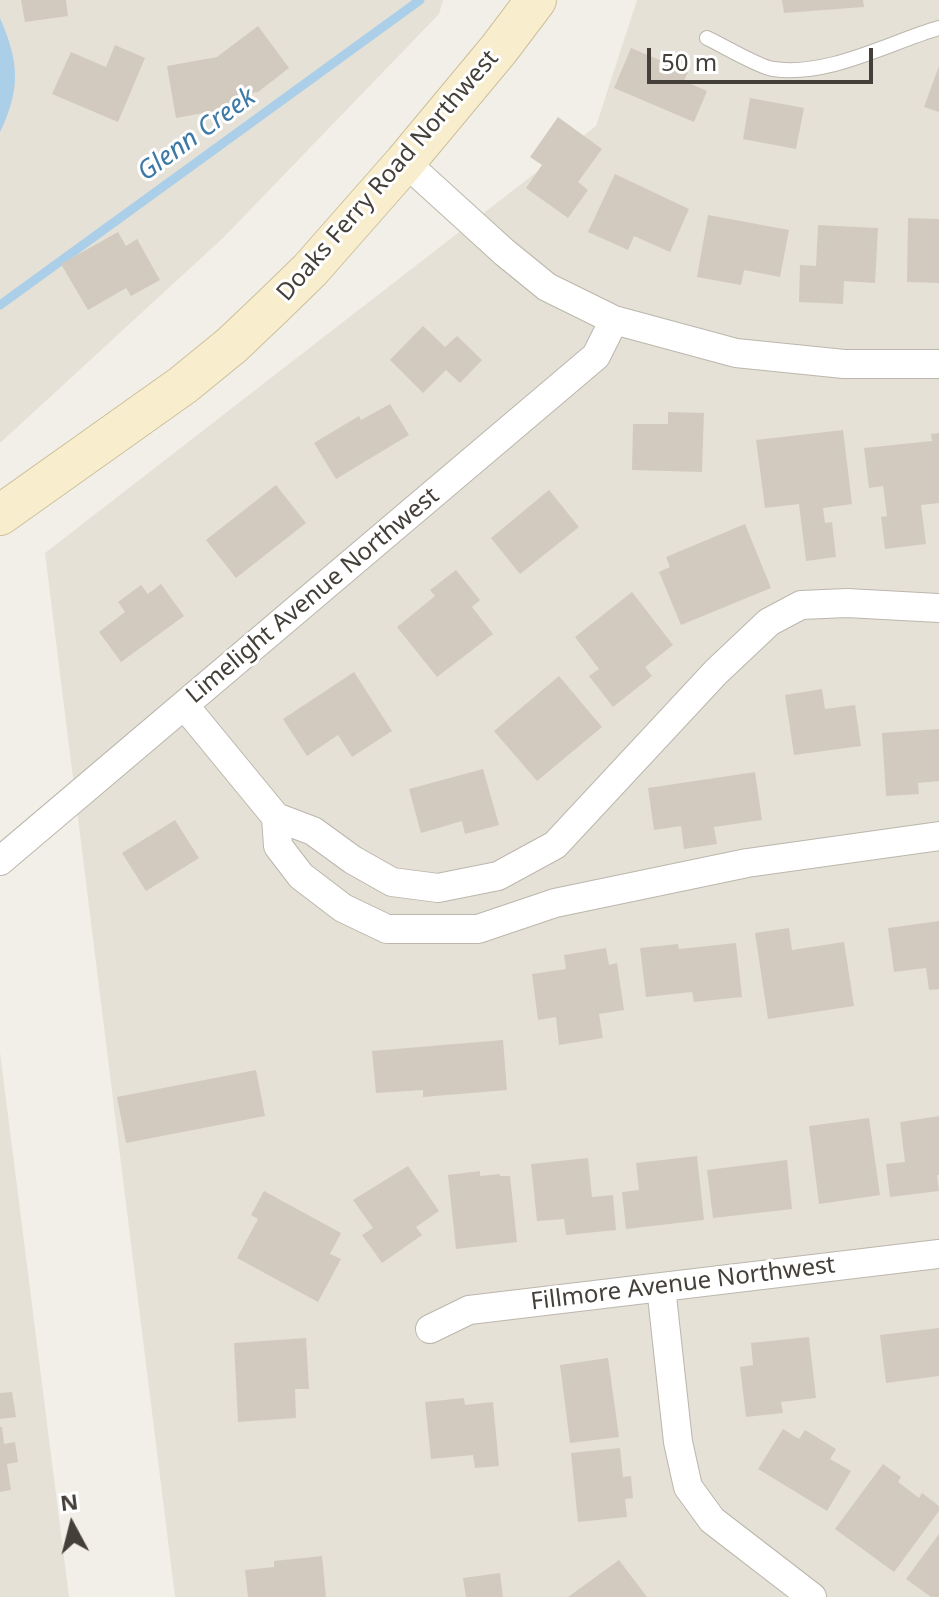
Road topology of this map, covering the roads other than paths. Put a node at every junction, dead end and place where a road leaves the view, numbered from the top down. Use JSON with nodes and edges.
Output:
{"nodes":[{"id":1,"x":536,"y":0,"type":"edge"},
{"id":2,"x":939,"y":28,"type":"edge"},
{"id":3,"x":707,"y":38,"type":"dead end"},
{"id":4,"x":405,"y":162,"type":"junction"},
{"id":5,"x":614,"y":320,"type":"junction"},
{"id":6,"x":939,"y":364,"type":"edge"},
{"id":7,"x":0,"y":515,"type":"edge"},
{"id":8,"x":939,"y":608,"type":"edge"},
{"id":9,"x":184,"y":705,"type":"junction"},
{"id":10,"x":276,"y":817,"type":"junction"},
{"id":11,"x":939,"y":836,"type":"edge"},
{"id":12,"x":0,"y":861,"type":"edge"},
{"id":13,"x":939,"y":1254,"type":"edge"},
{"id":14,"x":661,"y":1287,"type":"junction"},
{"id":15,"x":430,"y":1329,"type":"dead end"},
{"id":16,"x":812,"y":1597,"type":"edge"}],
"edges":[{"from":1,"to":4,"type":"main road","name":"Doaks Ferry Road Northwest"},
{"from":2,"to":3,"type":"lane"},
{"from":4,"to":5,"type":"street"},
{"from":4,"to":7,"type":"main road","name":"Doaks Ferry Road Northwest"},
{"from":5,"to":6,"type":"street"},
{"from":5,"to":9,"type":"street","name":"Limelight Avenue Northwest"},
{"from":8,"to":10,"type":"street"},
{"from":9,"to":10,"type":"street"},
{"from":9,"to":12,"type":"street","name":"Limelight Avenue Northwest"},
{"from":10,"to":11,"type":"street"},
{"from":13,"to":14,"type":"street","name":"Fillmore Avenue Northwest"},
{"from":14,"to":15,"type":"street","name":"Fillmore Avenue Northwest"},
{"from":14,"to":16,"type":"street"}]}
